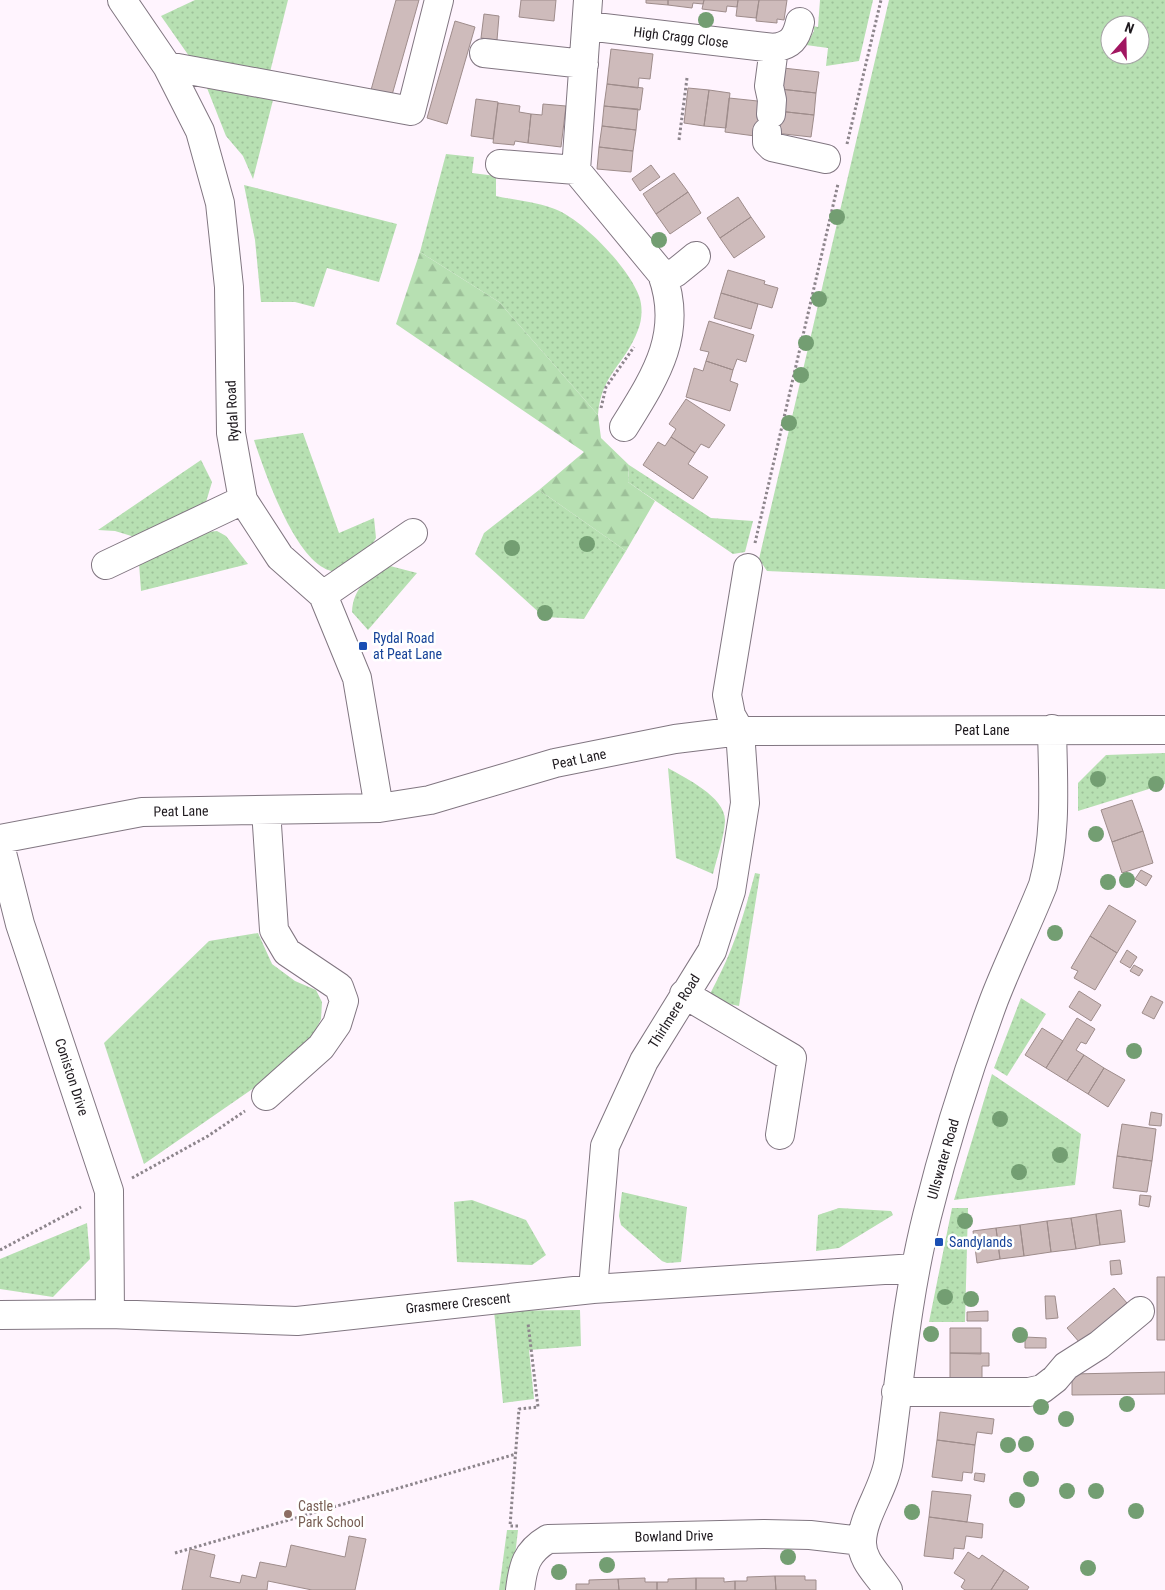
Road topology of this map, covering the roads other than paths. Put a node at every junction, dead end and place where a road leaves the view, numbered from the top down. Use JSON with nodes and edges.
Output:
{"nodes":[{"id":1,"x":122,"y":0,"type":"edge"},
{"id":2,"x":439,"y":0,"type":"edge"},
{"id":3,"x":588,"y":13,"type":"edge"},
{"id":4,"x":800,"y":22,"type":"dead end"},
{"id":5,"x":774,"y":48,"type":"junction"},
{"id":6,"x":484,"y":53,"type":"dead end"},
{"id":7,"x":584,"y":64,"type":"junction"},
{"id":8,"x":168,"y":66,"type":"junction"},
{"id":9,"x":500,"y":164,"type":"dead end"},
{"id":10,"x":837,"y":165,"type":"road end"},
{"id":11,"x":576,"y":170,"type":"junction"},
{"id":12,"x":696,"y":256,"type":"dead end"},
{"id":13,"x":662,"y":274,"type":"junction"},
{"id":14,"x":624,"y":427,"type":"dead end"},
{"id":15,"x":243,"y":500,"type":"junction"},
{"id":16,"x":413,"y":533,"type":"dead end"},
{"id":17,"x":106,"y":565,"type":"dead end"},
{"id":18,"x":748,"y":568,"type":"road end"},
{"id":19,"x":323,"y":595,"type":"junction"},
{"id":20,"x":740,"y":730,"type":"junction"},
{"id":21,"x":1052,"y":730,"type":"junction"},
{"id":22,"x":1165,"y":730,"type":"edge"},
{"id":23,"x":379,"y":808,"type":"junction"},
{"id":24,"x":266,"y":810,"type":"junction"},
{"id":25,"x":0,"y":839,"type":"edge"},
{"id":26,"x":0,"y":845,"type":"edge"},
{"id":27,"x":684,"y":994,"type":"junction"},
{"id":28,"x":266,"y":1096,"type":"dead end"},
{"id":29,"x":780,"y":1135,"type":"dead end"},
{"id":30,"x":915,"y":1268,"type":"junction"},
{"id":31,"x":593,"y":1289,"type":"junction"},
{"id":32,"x":1140,"y":1311,"type":"dead end"},
{"id":33,"x":110,"y":1314,"type":"junction"},
{"id":34,"x":0,"y":1315,"type":"edge"},
{"id":35,"x":896,"y":1392,"type":"junction"},
{"id":36,"x":862,"y":1541,"type":"junction"},
{"id":37,"x":520,"y":1590,"type":"edge"},
{"id":38,"x":888,"y":1590,"type":"edge"}],
"edges":[{"from":1,"to":8,"type":"street","name":"Rydal Road"},
{"from":2,"to":8,"type":"street"},
{"from":3,"to":5,"type":"street","name":"High Cragg Close"},
{"from":3,"to":7,"type":"street","name":"High Cragg Close"},
{"from":4,"to":5,"type":"street"},
{"from":5,"to":10,"type":"street"},
{"from":6,"to":7,"type":"street"},
{"from":7,"to":11,"type":"street","name":"High Cragg Close"},
{"from":8,"to":15,"type":"street","name":"Rydal Road"},
{"from":9,"to":11,"type":"street"},
{"from":11,"to":13,"type":"street"},
{"from":12,"to":13,"type":"street"},
{"from":13,"to":14,"type":"street"},
{"from":15,"to":17,"type":"street"},
{"from":15,"to":19,"type":"street","name":"Rydal Road"},
{"from":16,"to":19,"type":"street"},
{"from":18,"to":20,"type":"street"},
{"from":19,"to":23,"type":"street","name":"Rydal Road"},
{"from":20,"to":21,"type":"street","name":"Peat Lane"},
{"from":20,"to":23,"type":"street","name":"Peat Lane"},
{"from":20,"to":27,"type":"street","name":"Thirlmere Road"},
{"from":21,"to":22,"type":"street","name":"Peat Lane"},
{"from":21,"to":30,"type":"street","name":"Ullswater Road"},
{"from":23,"to":24,"type":"street","name":"Peat Lane"},
{"from":24,"to":25,"type":"street","name":"Peat Lane"},
{"from":24,"to":28,"type":"street"},
{"from":26,"to":33,"type":"street","name":"Coniston Drive"},
{"from":27,"to":29,"type":"street"},
{"from":27,"to":31,"type":"street","name":"Thirlmere Road"},
{"from":30,"to":31,"type":"street","name":"Grasmere Crescent"},
{"from":30,"to":35,"type":"street","name":"Ullswater Road"},
{"from":31,"to":33,"type":"street","name":"Grasmere Crescent"},
{"from":32,"to":35,"type":"street"},
{"from":33,"to":34,"type":"street","name":"Grasmere Crescent"},
{"from":35,"to":36,"type":"street","name":"Ullswater Road"},
{"from":36,"to":37,"type":"street","name":"Bowland Drive"},
{"from":36,"to":38,"type":"street"}]}
